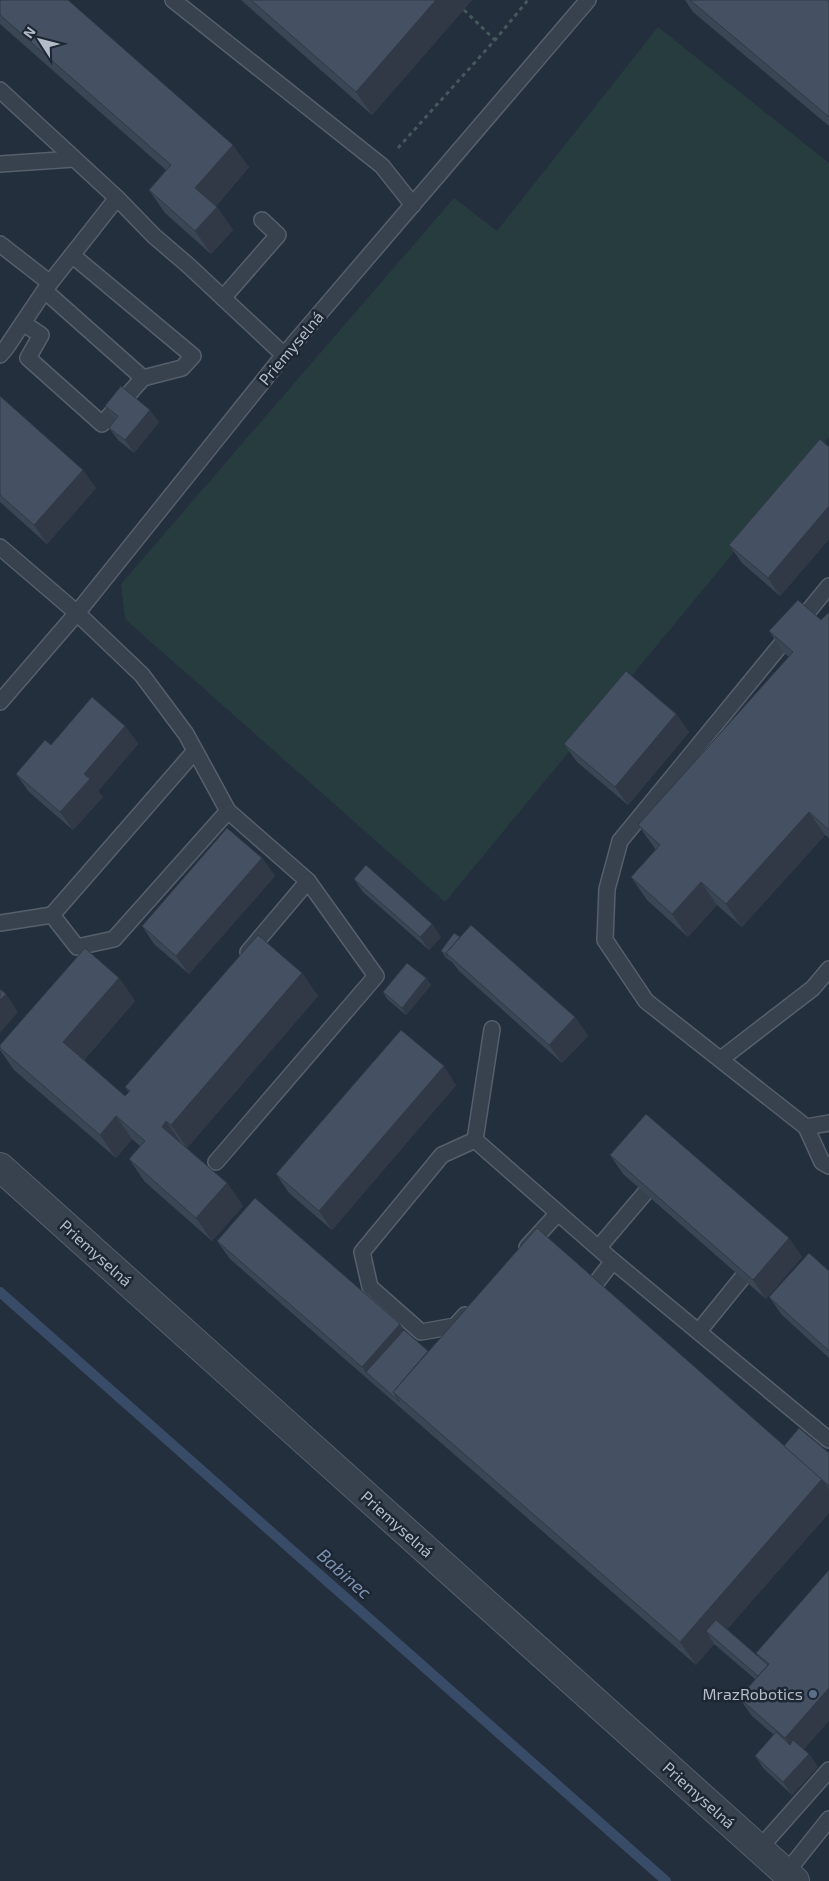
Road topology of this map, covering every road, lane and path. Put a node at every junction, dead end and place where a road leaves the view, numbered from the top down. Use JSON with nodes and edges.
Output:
{"nodes":[{"id":1,"x":173,"y":0,"type":"edge"},
{"id":2,"x":528,"y":0,"type":"edge"},
{"id":3,"x":588,"y":0,"type":"edge"},
{"id":4,"x":464,"y":10,"type":"dead end"},
{"id":5,"x":495,"y":40,"type":"junction"},
{"id":6,"x":0,"y":90,"type":"edge"},
{"id":7,"x":74,"y":158,"type":"junction"},
{"id":8,"x":0,"y":164,"type":"edge"},
{"id":9,"x":382,"y":166,"type":"junction"},
{"id":10,"x":117,"y":198,"type":"junction"},
{"id":11,"x":412,"y":205,"type":"junction"},
{"id":12,"x":262,"y":220,"type":"dead end"},
{"id":13,"x":0,"y":244,"type":"edge"},
{"id":14,"x":72,"y":255,"type":"junction"},
{"id":15,"x":47,"y":287,"type":"junction"},
{"id":16,"x":223,"y":298,"type":"junction"},
{"id":17,"x":23,"y":323,"type":"junction"},
{"id":18,"x":0,"y":355,"type":"edge"},
{"id":19,"x":284,"y":355,"type":"junction"},
{"id":20,"x":143,"y":378,"type":"junction"},
{"id":21,"x":0,"y":546,"type":"edge"},
{"id":22,"x":829,"y":586,"type":"edge"},
{"id":23,"x":77,"y":613,"type":"junction"},
{"id":24,"x":0,"y":702,"type":"edge"},
{"id":25,"x":195,"y":751,"type":"junction"},
{"id":26,"x":228,"y":811,"type":"junction"},
{"id":27,"x":308,"y":881,"type":"junction"},
{"id":28,"x":52,"y":915,"type":"junction"},
{"id":29,"x":0,"y":923,"type":"edge"},
{"id":30,"x":238,"y":964,"type":"edge"},
{"id":31,"x":829,"y":969,"type":"edge"},
{"id":32,"x":492,"y":1029,"type":"dead end"},
{"id":33,"x":721,"y":1059,"type":"junction"},
{"id":34,"x":829,"y":1123,"type":"edge"},
{"id":35,"x":806,"y":1127,"type":"junction"},
{"id":36,"x":475,"y":1140,"type":"junction"},
{"id":37,"x":216,"y":1162,"type":"dead end"},
{"id":38,"x":829,"y":1166,"type":"edge"},
{"id":39,"x":0,"y":1167,"type":"edge"},
{"id":40,"x":645,"y":1193,"type":"edge"},
{"id":41,"x":558,"y":1214,"type":"junction"},
{"id":42,"x":599,"y":1247,"type":"junction"},
{"id":43,"x":519,"y":1256,"type":"edge"},
{"id":44,"x":613,"y":1261,"type":"junction"},
{"id":45,"x":742,"y":1278,"type":"edge"},
{"id":46,"x":593,"y":1287,"type":"edge"},
{"id":47,"x":474,"y":1305,"type":"edge"},
{"id":48,"x":699,"y":1332,"type":"junction"},
{"id":49,"x":829,"y":1440,"type":"edge"},
{"id":50,"x":829,"y":1770,"type":"edge"},
{"id":51,"x":829,"y":1819,"type":"edge"},
{"id":52,"x":759,"y":1849,"type":"junction"},
{"id":53,"x":790,"y":1877,"type":"edge"}],
"edges":[{"from":1,"to":9,"type":"lane"},
{"from":2,"to":5,"type":"path"},
{"from":3,"to":11,"type":"lane","name":"Priemyselná"},
{"from":4,"to":5,"type":"path"},
{"from":5,"to":9,"type":"path"},
{"from":6,"to":7,"type":"lane"},
{"from":7,"to":8,"type":"lane"},
{"from":7,"to":10,"type":"lane"},
{"from":9,"to":11,"type":"lane"},
{"from":10,"to":14,"type":"lane"},
{"from":10,"to":16,"type":"lane"},
{"from":11,"to":19,"type":"lane","name":"Priemyselná"},
{"from":12,"to":16,"type":"lane"},
{"from":13,"to":15,"type":"lane"},
{"from":14,"to":15,"type":"lane"},
{"from":14,"to":20,"type":"lane"},
{"from":15,"to":17,"type":"lane"},
{"from":15,"to":20,"type":"lane"},
{"from":16,"to":19,"type":"lane"},
{"from":17,"to":18,"type":"lane"},
{"from":17,"to":20,"type":"lane"},
{"from":19,"to":23,"type":"lane","name":"Priemyselná"},
{"from":21,"to":23,"type":"lane"},
{"from":22,"to":33,"type":"lane"},
{"from":23,"to":24,"type":"lane","name":"Priemyselná"},
{"from":23,"to":25,"type":"lane"},
{"from":25,"to":26,"type":"lane"},
{"from":25,"to":28,"type":"lane"},
{"from":26,"to":27,"type":"lane"},
{"from":26,"to":28,"type":"lane"},
{"from":27,"to":30,"type":"lane"},
{"from":27,"to":37,"type":"lane"},
{"from":28,"to":29,"type":"lane"},
{"from":31,"to":33,"type":"lane"},
{"from":32,"to":36,"type":"lane"},
{"from":33,"to":35,"type":"lane"},
{"from":34,"to":35,"type":"lane"},
{"from":35,"to":38,"type":"lane"},
{"from":36,"to":41,"type":"lane"},
{"from":36,"to":47,"type":"lane"},
{"from":39,"to":52,"type":"street","name":"Priemyselná"},
{"from":40,"to":42,"type":"lane"},
{"from":41,"to":42,"type":"lane"},
{"from":41,"to":43,"type":"lane"},
{"from":42,"to":44,"type":"lane"},
{"from":44,"to":46,"type":"lane"},
{"from":44,"to":48,"type":"lane"},
{"from":45,"to":48,"type":"lane"},
{"from":48,"to":49,"type":"lane"},
{"from":50,"to":52,"type":"lane"},
{"from":51,"to":53,"type":"lane"},
{"from":52,"to":53,"type":"street","name":"Priemyselná"}]}
